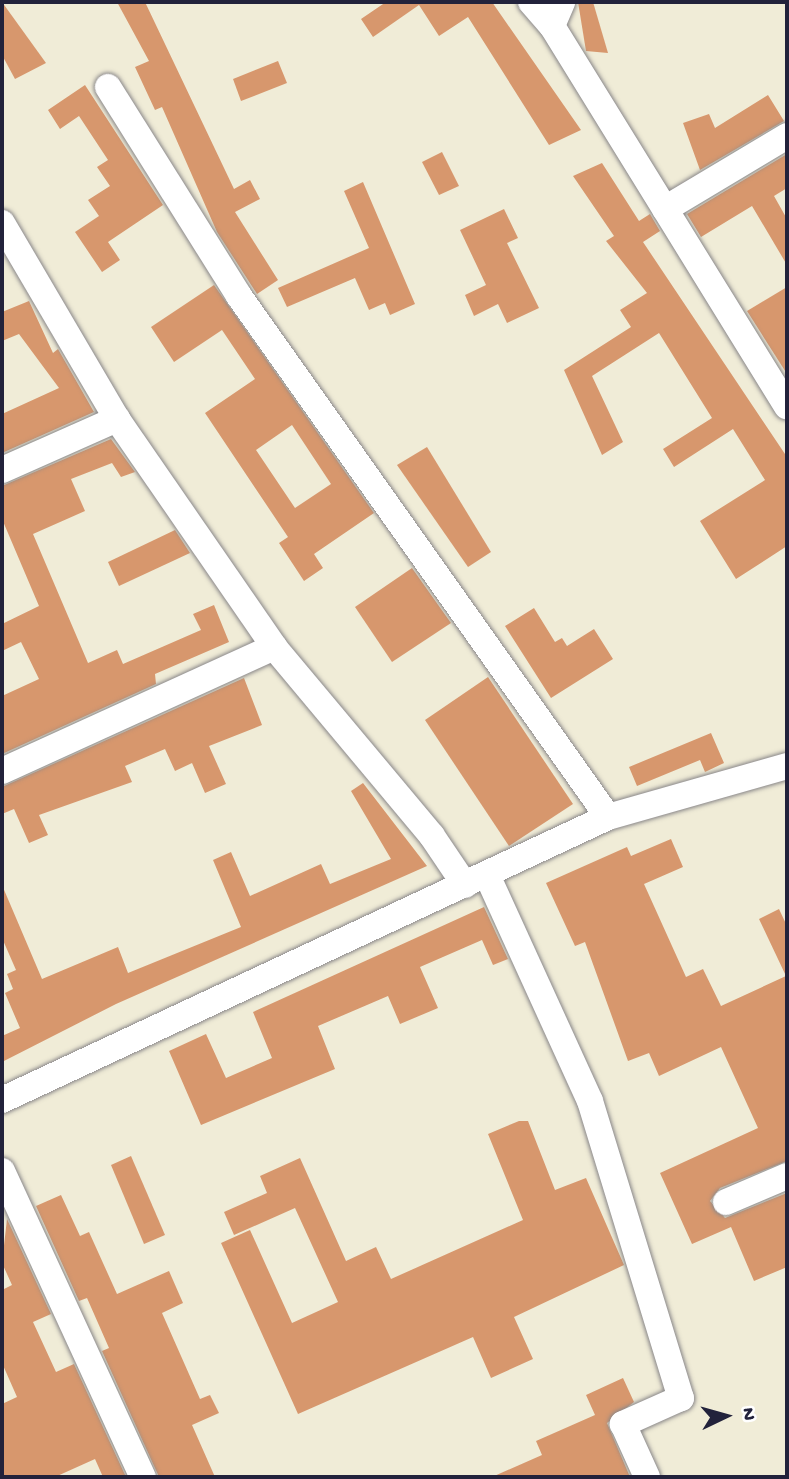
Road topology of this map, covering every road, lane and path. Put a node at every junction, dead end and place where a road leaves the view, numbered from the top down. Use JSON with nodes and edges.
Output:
{"nodes":[{"id":1,"x":531,"y":2,"type":"edge"},
{"id":2,"x":562,"y":2,"type":"edge"},
{"id":3,"x":552,"y":26,"type":"junction"},
{"id":4,"x":108,"y":87,"type":"dead end"},
{"id":5,"x":787,"y":136,"type":"edge"},
{"id":6,"x":665,"y":209,"type":"junction"},
{"id":7,"x":2,"y":223,"type":"edge"},
{"id":8,"x":787,"y":406,"type":"edge"},
{"id":9,"x":117,"y":419,"type":"junction"},
{"id":10,"x":2,"y":470,"type":"edge"},
{"id":11,"x":274,"y":647,"type":"junction"},
{"id":12,"x":787,"y":766,"type":"edge"},
{"id":13,"x":2,"y":771,"type":"edge"},
{"id":14,"x":608,"y":817,"type":"junction"},
{"id":15,"x":476,"y":880,"type":"junction"},
{"id":16,"x":2,"y":1100,"type":"edge"},
{"id":17,"x":2,"y":1171,"type":"edge"},
{"id":18,"x":787,"y":1176,"type":"edge"},
{"id":19,"x":726,"y":1202,"type":"dead end"},
{"id":20,"x":143,"y":1477,"type":"edge"},
{"id":21,"x":647,"y":1477,"type":"edge"}],
"edges":[{"from":1,"to":3,"type":"street"},
{"from":2,"to":3,"type":"street"},
{"from":3,"to":6,"type":"street"},
{"from":4,"to":14,"type":"street"},
{"from":5,"to":6,"type":"street"},
{"from":6,"to":8,"type":"street"},
{"from":7,"to":9,"type":"street"},
{"from":9,"to":10,"type":"street"},
{"from":9,"to":11,"type":"street"},
{"from":11,"to":13,"type":"street"},
{"from":11,"to":15,"type":"street"},
{"from":12,"to":14,"type":"street"},
{"from":14,"to":15,"type":"street"},
{"from":15,"to":16,"type":"street"},
{"from":15,"to":21,"type":"street"},
{"from":17,"to":20,"type":"street"},
{"from":18,"to":19,"type":"street"}]}
